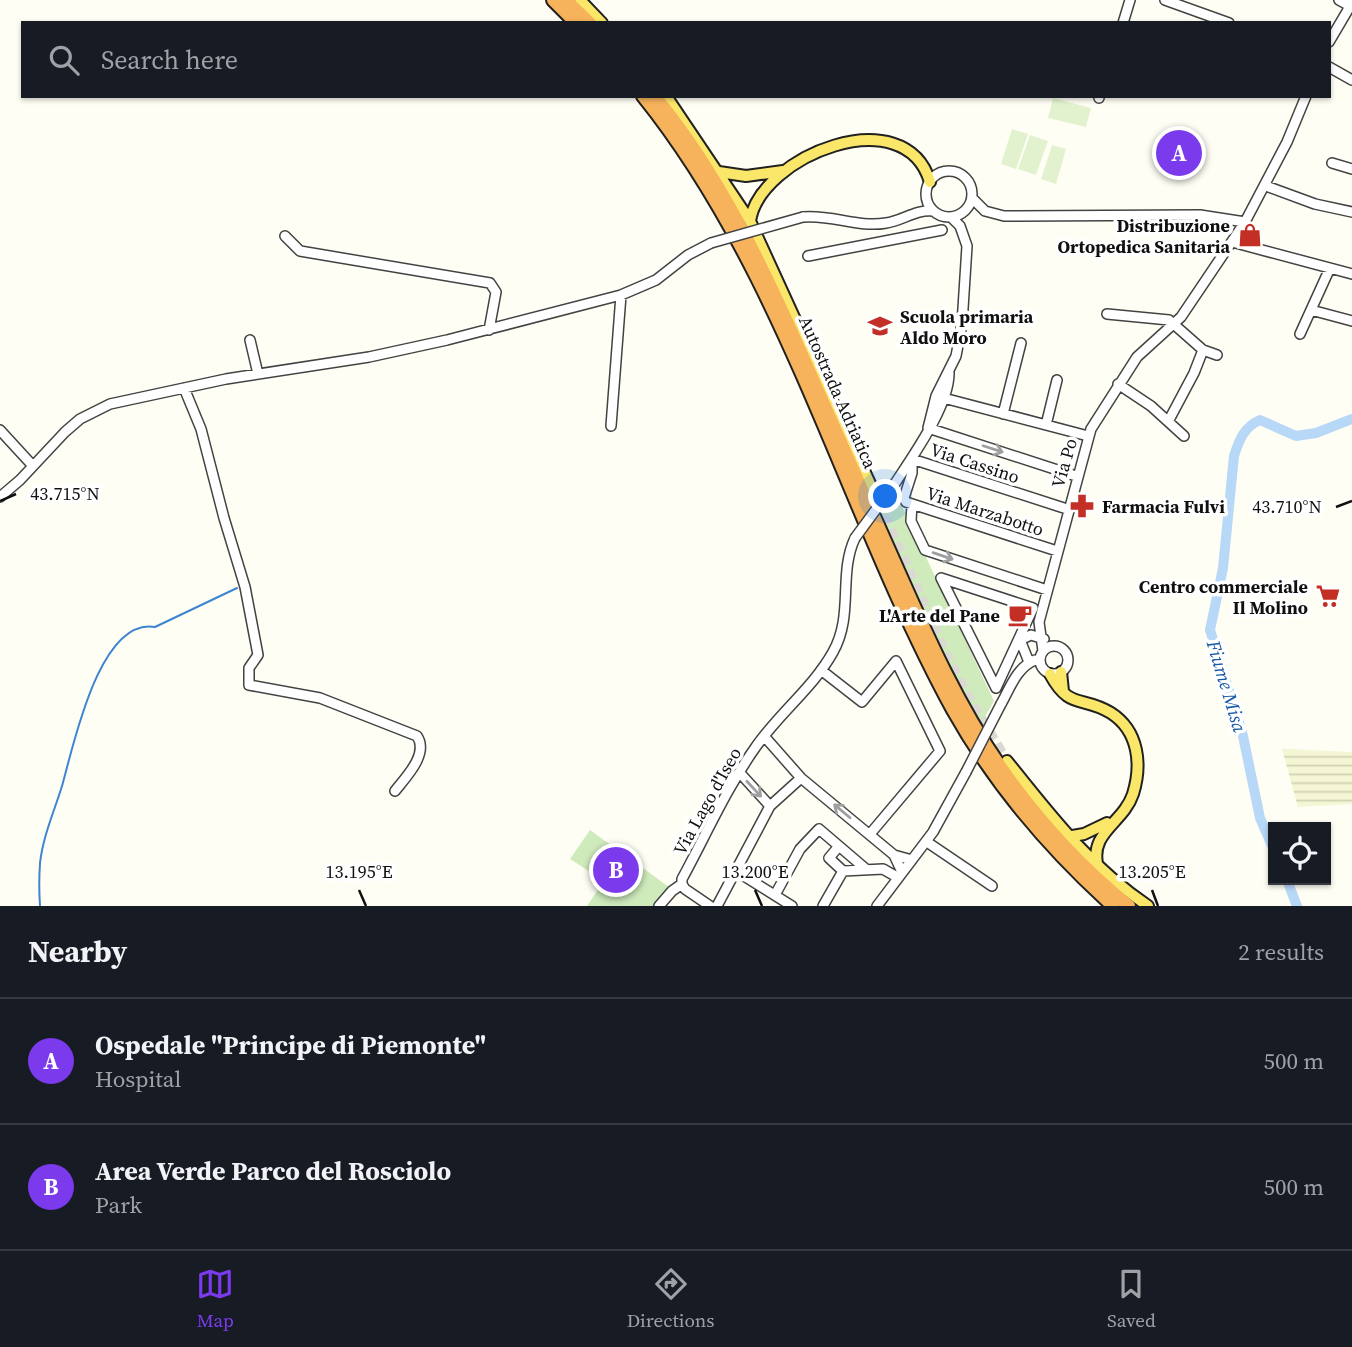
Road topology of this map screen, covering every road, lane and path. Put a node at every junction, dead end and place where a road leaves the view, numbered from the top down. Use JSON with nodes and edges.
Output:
{"nodes":[{"id":1,"x":553,"y":0,"type":"edge"},
{"id":2,"x":566,"y":0,"type":"edge"},
{"id":3,"x":580,"y":0,"type":"edge"},
{"id":4,"x":1130,"y":0,"type":"edge"},
{"id":5,"x":1165,"y":0,"type":"edge"},
{"id":6,"x":1339,"y":0,"type":"edge"},
{"id":7,"x":1351,"y":5,"type":"edge"},
{"id":8,"x":574,"y":21,"type":"edge"},
{"id":9,"x":588,"y":21,"type":"edge"},
{"id":10,"x":600,"y":21,"type":"edge"},
{"id":11,"x":1124,"y":21,"type":"edge"},
{"id":12,"x":1223,"y":21,"type":"edge"},
{"id":13,"x":1331,"y":38,"type":"edge"},
{"id":14,"x":1331,"y":70,"type":"edge"},
{"id":15,"x":1352,"y":80,"type":"edge"},
{"id":16,"x":644,"y":98,"type":"edge"},
{"id":17,"x":656,"y":98,"type":"edge"},
{"id":18,"x":667,"y":98,"type":"edge"},
{"id":19,"x":1305,"y":98,"type":"edge"},
{"id":20,"x":1332,"y":163,"type":"dead end"},
{"id":21,"x":1352,"y":169,"type":"edge"},
{"id":22,"x":719,"y":172,"type":"junction"},
{"id":23,"x":783,"y":172,"type":"junction"},
{"id":24,"x":746,"y":176,"type":"junction"},
{"id":25,"x":935,"y":178,"type":"junction"},
{"id":26,"x":1266,"y":186,"type":"junction"},
{"id":27,"x":733,"y":194,"type":"junction"},
{"id":28,"x":758,"y":197,"type":"junction"},
{"id":29,"x":927,"y":200,"type":"junction"},
{"id":30,"x":963,"y":209,"type":"junction"},
{"id":31,"x":933,"y":211,"type":"junction"},
{"id":32,"x":1352,"y":212,"type":"edge"},
{"id":33,"x":915,"y":213,"type":"junction"},
{"id":34,"x":750,"y":221,"type":"junction"},
{"id":35,"x":897,"y":221,"type":"junction"},
{"id":36,"x":1245,"y":222,"type":"junction"},
{"id":37,"x":942,"y":230,"type":"dead end"},
{"id":38,"x":285,"y":236,"type":"dead end"},
{"id":39,"x":911,"y":236,"type":"junction"},
{"id":40,"x":1232,"y":242,"type":"junction"},
{"id":41,"x":808,"y":256,"type":"dead end"},
{"id":42,"x":1330,"y":268,"type":"junction"},
{"id":43,"x":1352,"y":274,"type":"edge"},
{"id":44,"x":621,"y":295,"type":"junction"},
{"id":45,"x":1311,"y":310,"type":"junction"},
{"id":46,"x":1107,"y":314,"type":"dead end"},
{"id":47,"x":1352,"y":321,"type":"edge"},
{"id":48,"x":1174,"y":324,"type":"junction"},
{"id":49,"x":489,"y":330,"type":"junction"},
{"id":50,"x":1300,"y":334,"type":"dead end"},
{"id":51,"x":250,"y":340,"type":"dead end"},
{"id":52,"x":1021,"y":344,"type":"dead end"},
{"id":53,"x":1203,"y":350,"type":"junction"},
{"id":54,"x":1217,"y":355,"type":"dead end"},
{"id":55,"x":258,"y":374,"type":"junction"},
{"id":56,"x":1057,"y":380,"type":"dead end"},
{"id":57,"x":1118,"y":384,"type":"junction"},
{"id":58,"x":184,"y":388,"type":"junction"},
{"id":59,"x":940,"y":397,"type":"junction"},
{"id":60,"x":1003,"y":414,"type":"junction"},
{"id":61,"x":1170,"y":420,"type":"junction"},
{"id":62,"x":1046,"y":425,"type":"junction"},
{"id":63,"x":611,"y":426,"type":"dead end"},
{"id":64,"x":928,"y":428,"type":"junction"},
{"id":65,"x":0,"y":430,"type":"edge"},
{"id":66,"x":1088,"y":436,"type":"junction"},
{"id":67,"x":1184,"y":436,"type":"dead end"},
{"id":68,"x":912,"y":460,"type":"junction"},
{"id":69,"x":33,"y":466,"type":"junction"},
{"id":70,"x":1076,"y":476,"type":"junction"},
{"id":71,"x":872,"y":488,"type":"tunnel mouth"},
{"id":72,"x":0,"y":497,"type":"edge"},
{"id":73,"x":912,"y":504,"type":"junction"},
{"id":74,"x":1067,"y":509,"type":"junction"},
{"id":75,"x":1057,"y":551,"type":"junction"},
{"id":76,"x":1047,"y":590,"type":"junction"},
{"id":77,"x":1040,"y":637,"type":"junction"},
{"id":78,"x":1020,"y":640,"type":"junction"},
{"id":79,"x":1054,"y":646,"type":"junction"},
{"id":80,"x":1026,"y":664,"type":"junction"},
{"id":81,"x":1047,"y":665,"type":"junction"},
{"id":82,"x":821,"y":670,"type":"junction"},
{"id":83,"x":764,"y":736,"type":"junction"},
{"id":84,"x":1007,"y":761,"type":"tunnel mouth"},
{"id":85,"x":738,"y":772,"type":"junction"},
{"id":86,"x":801,"y":778,"type":"junction"},
{"id":87,"x":395,"y":791,"type":"dead end"},
{"id":88,"x":770,"y":806,"type":"junction"},
{"id":89,"x":1119,"y":816,"type":"junction"},
{"id":90,"x":870,"y":834,"type":"junction"},
{"id":91,"x":1084,"y":834,"type":"junction"},
{"id":92,"x":1067,"y":836,"type":"junction"},
{"id":93,"x":927,"y":842,"type":"junction"},
{"id":94,"x":839,"y":846,"type":"junction"},
{"id":95,"x":1095,"y":848,"type":"junction"},
{"id":96,"x":1080,"y":851,"type":"junction"},
{"id":97,"x":894,"y":855,"type":"junction"},
{"id":98,"x":912,"y":860,"type":"junction"},
{"id":99,"x":1098,"y":868,"type":"junction"},
{"id":100,"x":867,"y":870,"type":"junction"},
{"id":101,"x":736,"y":871,"type":"junction"},
{"id":102,"x":844,"y":871,"type":"junction"},
{"id":103,"x":899,"y":875,"type":"junction"},
{"id":104,"x":682,"y":884,"type":"junction"},
{"id":105,"x":992,"y":886,"type":"dead end"},
{"id":106,"x":775,"y":895,"type":"junction"},
{"id":107,"x":659,"y":906,"type":"edge"},
{"id":108,"x":710,"y":906,"type":"edge"},
{"id":109,"x":717,"y":906,"type":"edge"},
{"id":110,"x":792,"y":906,"type":"edge"},
{"id":111,"x":823,"y":906,"type":"edge"},
{"id":112,"x":877,"y":906,"type":"edge"},
{"id":113,"x":1113,"y":906,"type":"edge"},
{"id":114,"x":1129,"y":906,"type":"edge"},
{"id":115,"x":1148,"y":906,"type":"edge"}],
"edges":[{"from":1,"to":8,"type":"highway"},
{"from":2,"to":9,"type":"highway"},
{"from":3,"to":10,"type":"main road"},
{"from":4,"to":11,"type":"street"},
{"from":5,"to":12,"type":"street"},
{"from":6,"to":7,"type":"street"},
{"from":7,"to":13,"type":"street"},
{"from":14,"to":15,"type":"street"},
{"from":16,"to":113,"type":"highway","name":"Autostrada Adriatica"},
{"from":17,"to":114,"type":"highway","name":"Autostrada Adriatica"},
{"from":18,"to":22,"type":"main road"},
{"from":19,"to":26,"type":"street","name":"Via Po"},
{"from":20,"to":21,"type":"street"},
{"from":22,"to":24,"type":"main road"},
{"from":22,"to":27,"type":"main road"},
{"from":23,"to":24,"type":"main road"},
{"from":23,"to":25,"type":"main road"},
{"from":23,"to":28,"type":"main road"},
{"from":24,"to":27,"type":"main road"},
{"from":25,"to":29,"type":"street"},
{"from":25,"to":30,"type":"street"},
{"from":26,"to":32,"type":"street"},
{"from":26,"to":36,"type":"street","name":"Via Po"},
{"from":27,"to":28,"type":"main road"},
{"from":27,"to":34,"type":"main road"},
{"from":28,"to":34,"type":"main road"},
{"from":29,"to":31,"type":"street"},
{"from":29,"to":33,"type":"street"},
{"from":30,"to":31,"type":"street"},
{"from":30,"to":36,"type":"street"},
{"from":30,"to":59,"type":"street"},
{"from":31,"to":33,"type":"street"},
{"from":33,"to":35,"type":"street"},
{"from":34,"to":71,"type":"main road"},
{"from":35,"to":39,"type":"street"},
{"from":35,"to":44,"type":"street","bridge":true},
{"from":36,"to":40,"type":"street","name":"Via Po"},
{"from":37,"to":39,"type":"street"},
{"from":38,"to":49,"type":"street"},
{"from":39,"to":41,"type":"street"},
{"from":40,"to":42,"type":"street"},
{"from":40,"to":48,"type":"street","name":"Via Po"},
{"from":42,"to":43,"type":"street"},
{"from":42,"to":45,"type":"street"},
{"from":44,"to":49,"type":"street"},
{"from":44,"to":63,"type":"street"},
{"from":45,"to":47,"type":"street"},
{"from":45,"to":50,"type":"street"},
{"from":46,"to":48,"type":"street"},
{"from":48,"to":53,"type":"street"},
{"from":48,"to":57,"type":"street","name":"Via Po"},
{"from":49,"to":55,"type":"street"},
{"from":51,"to":55,"type":"street"},
{"from":52,"to":60,"type":"street"},
{"from":53,"to":54,"type":"street"},
{"from":53,"to":61,"type":"street"},
{"from":55,"to":58,"type":"street"},
{"from":56,"to":62,"type":"street"},
{"from":57,"to":61,"type":"street"},
{"from":57,"to":66,"type":"street","name":"Via Po"},
{"from":58,"to":69,"type":"street"},
{"from":58,"to":87,"type":"street"},
{"from":59,"to":60,"type":"street"},
{"from":59,"to":64,"type":"street"},
{"from":60,"to":62,"type":"street"},
{"from":61,"to":67,"type":"street"},
{"from":62,"to":66,"type":"street"},
{"from":64,"to":68,"type":"street"},
{"from":64,"to":70,"type":"street","one_way":true},
{"from":65,"to":69,"type":"street"},
{"from":66,"to":70,"type":"street","name":"Via Po"},
{"from":68,"to":73,"type":"street","name":"Via Marzabotto"},
{"from":68,"to":74,"type":"street","name":"Via Cassino"},
{"from":68,"to":82,"type":"street","name":"Via Lago d'Iseo","bridge":true},
{"from":69,"to":72,"type":"street"},
{"from":70,"to":74,"type":"street","name":"Via Po"},
{"from":73,"to":75,"type":"street","name":"Via Marzabotto"},
{"from":73,"to":76,"type":"street","one_way":true},
{"from":74,"to":75,"type":"street","name":"Via Po"},
{"from":75,"to":76,"type":"street","name":"Via Po"},
{"from":76,"to":77,"type":"street","name":"Via Po"},
{"from":77,"to":78,"type":"street"},
{"from":77,"to":79,"type":"street"},
{"from":77,"to":81,"type":"street","name":"Via Po"},
{"from":78,"to":78,"type":"street"},
{"from":78,"to":80,"type":"street"},
{"from":79,"to":81,"type":"street"},
{"from":79,"to":81,"type":"street"},
{"from":80,"to":81,"type":"street"},
{"from":80,"to":93,"type":"street","bridge":true},
{"from":81,"to":89,"type":"main road"},
{"from":82,"to":83,"type":"street","name":"Via Lago d'Iseo"},
{"from":82,"to":90,"type":"street"},
{"from":83,"to":85,"type":"street","name":"Via Lago d'Iseo"},
{"from":83,"to":86,"type":"street"},
{"from":84,"to":92,"type":"main road"},
{"from":85,"to":88,"type":"street","one_way":true},
{"from":85,"to":104,"type":"street","name":"Via Lago d'Iseo"},
{"from":86,"to":88,"type":"street"},
{"from":90,"to":86,"type":"street","one_way":true},
{"from":88,"to":101,"type":"street"},
{"from":89,"to":91,"type":"main road"},
{"from":89,"to":95,"type":"main road"},
{"from":90,"to":97,"type":"street"},
{"from":91,"to":92,"type":"main road"},
{"from":91,"to":96,"type":"main road"},
{"from":92,"to":96,"type":"main road"},
{"from":93,"to":98,"type":"street"},
{"from":93,"to":105,"type":"street"},
{"from":94,"to":100,"type":"street"},
{"from":94,"to":102,"type":"street"},
{"from":94,"to":106,"type":"street"},
{"from":95,"to":96,"type":"main road"},
{"from":95,"to":99,"type":"main road"},
{"from":96,"to":99,"type":"main road"},
{"from":97,"to":98,"type":"street"},
{"from":97,"to":103,"type":"street"},
{"from":98,"to":103,"type":"street"},
{"from":99,"to":115,"type":"main road"},
{"from":100,"to":102,"type":"street"},
{"from":100,"to":103,"type":"street"},
{"from":101,"to":106,"type":"street"},
{"from":101,"to":109,"type":"street"},
{"from":102,"to":111,"type":"street"},
{"from":103,"to":112,"type":"street"},
{"from":104,"to":107,"type":"street"},
{"from":104,"to":108,"type":"street"},
{"from":106,"to":110,"type":"street"}]}
